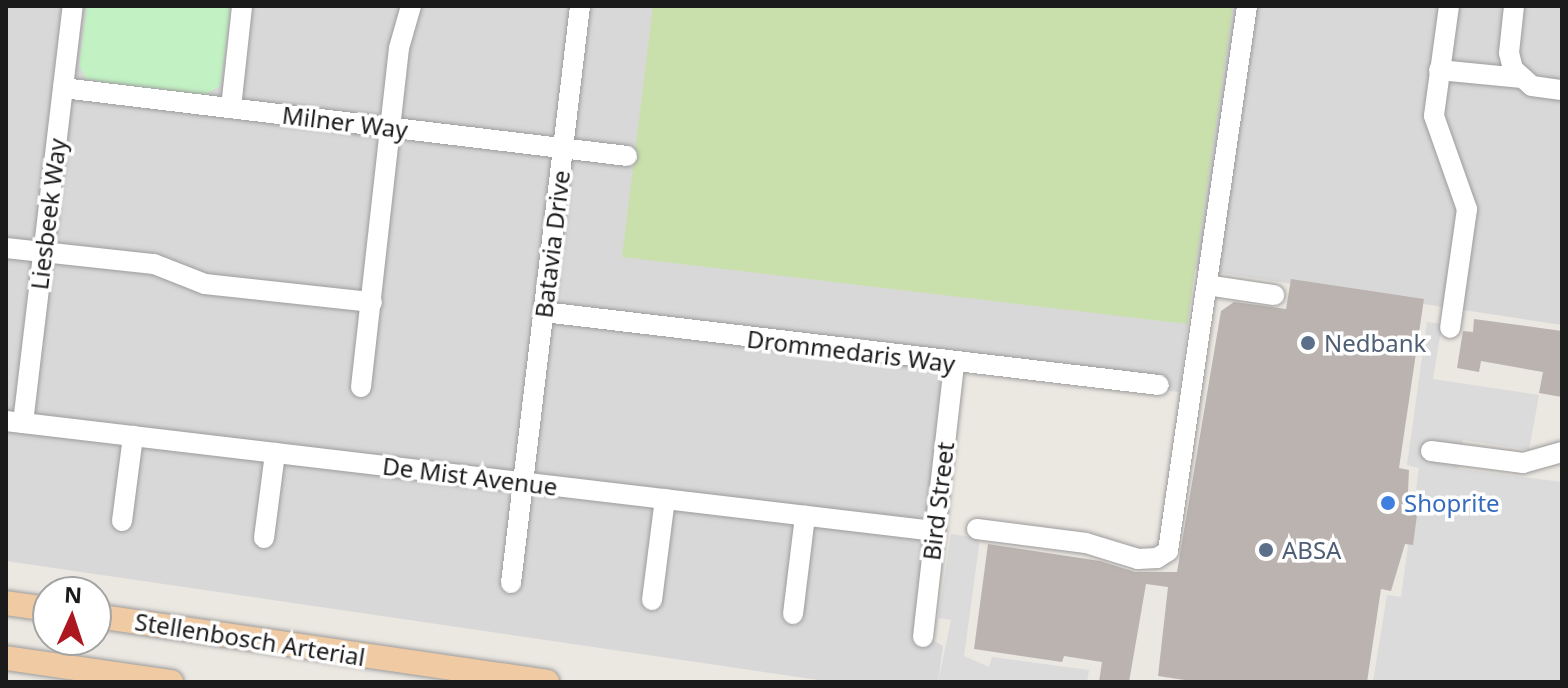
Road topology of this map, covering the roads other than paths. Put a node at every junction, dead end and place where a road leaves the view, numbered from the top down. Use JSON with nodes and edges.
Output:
{"nodes":[{"id":1,"x":73,"y":6,"type":"edge"},
{"id":2,"x":242,"y":6,"type":"edge"},
{"id":3,"x":411,"y":6,"type":"edge"},
{"id":4,"x":580,"y":6,"type":"edge"},
{"id":5,"x":1247,"y":6,"type":"edge"},
{"id":6,"x":1449,"y":6,"type":"edge"},
{"id":7,"x":1514,"y":6,"type":"edge"},
{"id":8,"x":1439,"y":70,"type":"junction"},
{"id":9,"x":1520,"y":78,"type":"junction"},
{"id":10,"x":63,"y":88,"type":"junction"},
{"id":11,"x":1562,"y":90,"type":"edge"},
{"id":12,"x":231,"y":108,"type":"junction"},
{"id":13,"x":391,"y":128,"type":"junction"},
{"id":14,"x":563,"y":150,"type":"junction"},
{"id":15,"x":627,"y":156,"type":"dead end"},
{"id":16,"x":6,"y":248,"type":"edge"},
{"id":17,"x":44,"y":252,"type":"junction"},
{"id":18,"x":1207,"y":285,"type":"junction"},
{"id":19,"x":1274,"y":295,"type":"dead end"},
{"id":20,"x":372,"y":302,"type":"junction"},
{"id":21,"x":544,"y":312,"type":"junction"},
{"id":22,"x":1450,"y":328,"type":"dead end"},
{"id":23,"x":954,"y":364,"type":"junction"},
{"id":24,"x":1159,"y":385,"type":"dead end"},
{"id":25,"x":361,"y":387,"type":"dead end"},
{"id":26,"x":15,"y":422,"type":"edge"},
{"id":27,"x":133,"y":436,"type":"junction"},
{"id":28,"x":1431,"y":451,"type":"dead end"},
{"id":29,"x":1562,"y":452,"type":"edge"},
{"id":30,"x":275,"y":453,"type":"junction"},
{"id":31,"x":524,"y":482,"type":"junction"},
{"id":32,"x":665,"y":499,"type":"junction"},
{"id":33,"x":805,"y":516,"type":"junction"},
{"id":34,"x":122,"y":521,"type":"dead end"},
{"id":35,"x":977,"y":529,"type":"dead end"},
{"id":36,"x":934,"y":531,"type":"junction"},
{"id":37,"x":264,"y":538,"type":"dead end"},
{"id":38,"x":511,"y":583,"type":"dead end"},
{"id":39,"x":652,"y":600,"type":"dead end"},
{"id":40,"x":6,"y":603,"type":"edge"},
{"id":41,"x":32,"y":607,"type":"edge"},
{"id":42,"x":793,"y":614,"type":"dead end"},
{"id":43,"x":112,"y":618,"type":"edge"},
{"id":44,"x":923,"y":637,"type":"dead end"},
{"id":45,"x":6,"y":658,"type":"edge"},
{"id":46,"x":171,"y":682,"type":"edge"},
{"id":47,"x":547,"y":682,"type":"edge"}],
"edges":[{"from":1,"to":10,"type":"street","name":"Liesbeek Way"},
{"from":2,"to":12,"type":"street"},
{"from":3,"to":13,"type":"street"},
{"from":4,"to":14,"type":"street","name":"Batavia Drive"},
{"from":5,"to":18,"type":"street"},
{"from":6,"to":8,"type":"street"},
{"from":7,"to":9,"type":"street"},
{"from":8,"to":9,"type":"street"},
{"from":8,"to":22,"type":"street"},
{"from":9,"to":11,"type":"street"},
{"from":10,"to":12,"type":"street","name":"Milner Way"},
{"from":10,"to":17,"type":"street","name":"Liesbeek Way"},
{"from":12,"to":13,"type":"street","name":"Milner Way"},
{"from":13,"to":14,"type":"street","name":"Milner Way"},
{"from":13,"to":20,"type":"street"},
{"from":14,"to":15,"type":"street","name":"Milner Way"},
{"from":14,"to":21,"type":"street","name":"Batavia Drive"},
{"from":16,"to":17,"type":"street"},
{"from":17,"to":20,"type":"street"},
{"from":17,"to":26,"type":"street","name":"Liesbeek Way"},
{"from":18,"to":19,"type":"street"},
{"from":18,"to":35,"type":"street"},
{"from":20,"to":25,"type":"street"},
{"from":21,"to":23,"type":"street","name":"Drommedaris Way"},
{"from":21,"to":31,"type":"street","name":"Batavia Drive"},
{"from":23,"to":24,"type":"street","name":"Drommedaris Way"},
{"from":23,"to":36,"type":"street","name":"Bird Street"},
{"from":26,"to":27,"type":"street","name":"De Mist Avenue"},
{"from":27,"to":30,"type":"street","name":"De Mist Avenue"},
{"from":27,"to":34,"type":"street"},
{"from":28,"to":29,"type":"street"},
{"from":30,"to":31,"type":"street","name":"De Mist Avenue"},
{"from":30,"to":37,"type":"street"},
{"from":31,"to":32,"type":"street","name":"De Mist Avenue"},
{"from":31,"to":38,"type":"street","name":"Batavia Drive"},
{"from":32,"to":33,"type":"street","name":"De Mist Avenue"},
{"from":32,"to":39,"type":"street"},
{"from":33,"to":36,"type":"street","name":"De Mist Avenue"},
{"from":33,"to":42,"type":"street"},
{"from":36,"to":44,"type":"street","name":"Bird Street"},
{"from":40,"to":41,"type":"main road"},
{"from":43,"to":47,"type":"main road","name":"Stellenbosch Arterial"},
{"from":45,"to":46,"type":"main road"}]}
